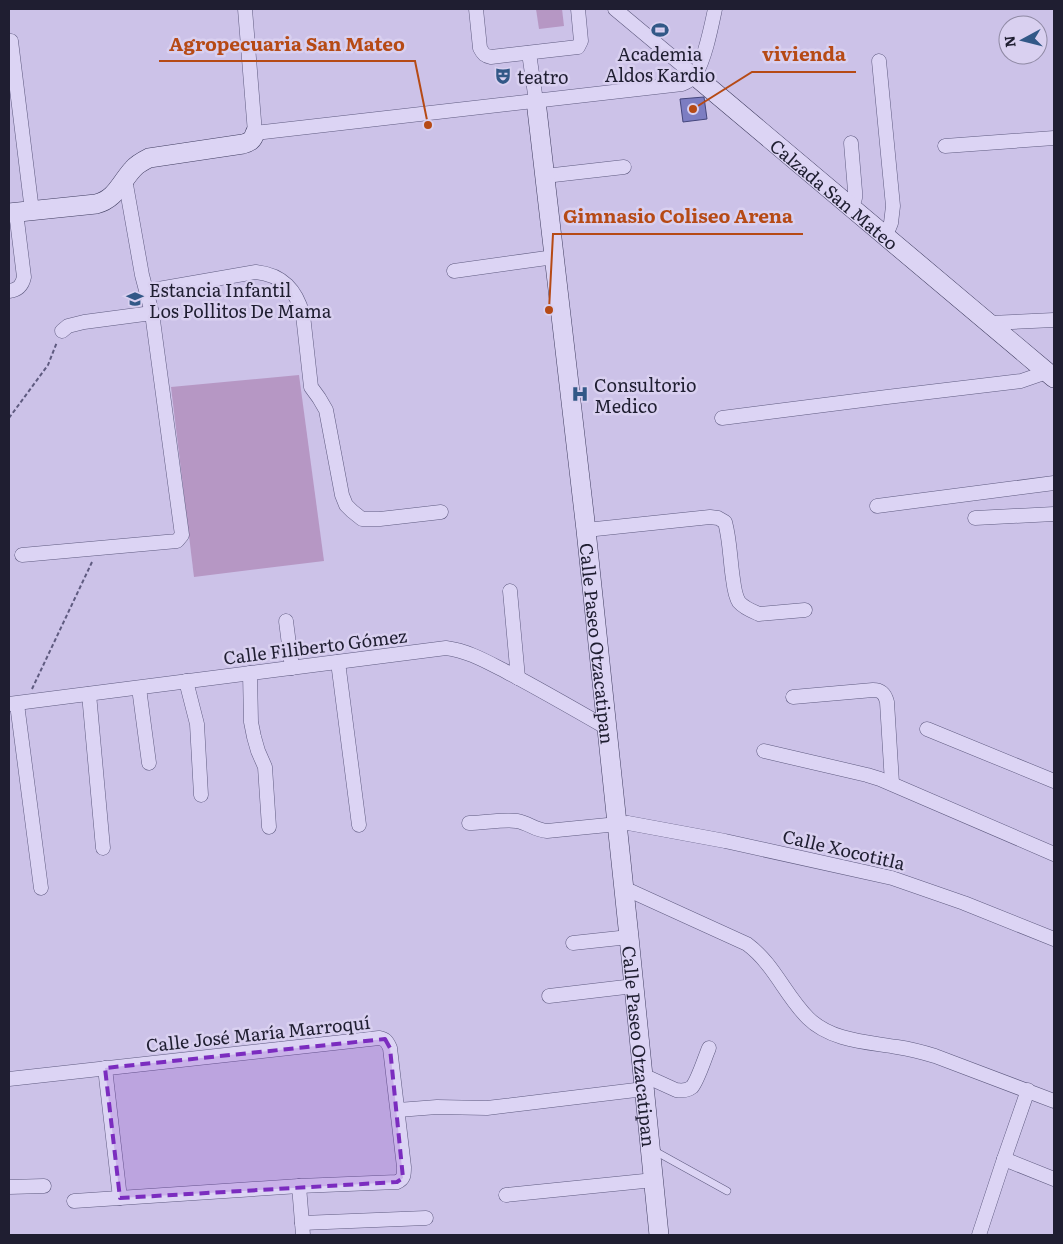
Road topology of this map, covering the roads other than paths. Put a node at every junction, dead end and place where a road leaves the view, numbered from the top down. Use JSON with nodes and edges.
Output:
{"nodes":[{"id":1,"x":245,"y":9,"type":"edge"},
{"id":2,"x":476,"y":9,"type":"edge"},
{"id":3,"x":578,"y":9,"type":"edge"},
{"id":4,"x":615,"y":9,"type":"edge"},
{"id":5,"x":715,"y":9,"type":"edge"},
{"id":6,"x":10,"y":41,"type":"dead end"},
{"id":7,"x":529,"y":53,"type":"junction"},
{"id":8,"x":879,"y":61,"type":"dead end"},
{"id":9,"x":694,"y":76,"type":"junction"},
{"id":10,"x":13,"y":93,"type":"edge"},
{"id":11,"x":536,"y":101,"type":"junction"},
{"id":12,"x":256,"y":133,"type":"junction"},
{"id":13,"x":1054,"y":138,"type":"edge"},
{"id":14,"x":851,"y":142,"type":"dead end"},
{"id":15,"x":945,"y":146,"type":"dead end"},
{"id":16,"x":624,"y":167,"type":"dead end"},
{"id":17,"x":545,"y":176,"type":"junction"},
{"id":18,"x":125,"y":179,"type":"junction"},
{"id":19,"x":852,"y":207,"type":"junction"},
{"id":20,"x":19,"y":212,"type":"edge"},
{"id":21,"x":886,"y":235,"type":"junction"},
{"id":22,"x":554,"y":257,"type":"junction"},
{"id":23,"x":454,"y":271,"type":"dead end"},
{"id":24,"x":147,"y":290,"type":"junction"},
{"id":25,"x":9,"y":291,"type":"edge"},
{"id":26,"x":152,"y":313,"type":"junction"},
{"id":27,"x":1054,"y":320,"type":"edge"},
{"id":28,"x":990,"y":323,"type":"junction"},
{"id":29,"x":62,"y":331,"type":"road end"},
{"id":30,"x":1051,"y":375,"type":"edge"},
{"id":31,"x":722,"y":418,"type":"dead end"},
{"id":32,"x":1054,"y":483,"type":"edge"},
{"id":33,"x":877,"y":506,"type":"dead end"},
{"id":34,"x":441,"y":512,"type":"dead end"},
{"id":35,"x":1054,"y":514,"type":"edge"},
{"id":36,"x":975,"y":518,"type":"dead end"},
{"id":37,"x":586,"y":530,"type":"junction"},
{"id":38,"x":22,"y":555,"type":"dead end"},
{"id":39,"x":510,"y":591,"type":"dead end"},
{"id":40,"x":804,"y":610,"type":"dead end"},
{"id":41,"x":286,"y":621,"type":"dead end"},
{"id":42,"x":338,"y":662,"type":"junction"},
{"id":43,"x":292,"y":668,"type":"junction"},
{"id":44,"x":250,"y":673,"type":"junction"},
{"id":45,"x":518,"y":678,"type":"junction"},
{"id":46,"x":186,"y":681,"type":"junction"},
{"id":47,"x":139,"y":688,"type":"junction"},
{"id":48,"x":89,"y":694,"type":"junction"},
{"id":49,"x":793,"y":697,"type":"dead end"},
{"id":50,"x":17,"y":703,"type":"edge"},
{"id":51,"x":607,"y":728,"type":"junction"},
{"id":52,"x":927,"y":729,"type":"dead end"},
{"id":53,"x":764,"y":751,"type":"dead end"},
{"id":54,"x":149,"y":763,"type":"dead end"},
{"id":55,"x":1054,"y":781,"type":"edge"},
{"id":56,"x":892,"y":783,"type":"junction"},
{"id":57,"x":201,"y":795,"type":"dead end"},
{"id":58,"x":617,"y":823,"type":"junction"},
{"id":59,"x":469,"y":824,"type":"dead end"},
{"id":60,"x":359,"y":825,"type":"dead end"},
{"id":61,"x":269,"y":826,"type":"dead end"},
{"id":62,"x":103,"y":848,"type":"dead end"},
{"id":63,"x":1054,"y":854,"type":"edge"},
{"id":64,"x":41,"y":888,"type":"dead end"},
{"id":65,"x":624,"y":888,"type":"junction"},
{"id":66,"x":629,"y":938,"type":"junction"},
{"id":67,"x":1054,"y":939,"type":"edge"},
{"id":68,"x":573,"y":943,"type":"dead end"},
{"id":69,"x":634,"y":986,"type":"junction"},
{"id":70,"x":549,"y":996,"type":"dead end"},
{"id":71,"x":708,"y":1048,"type":"dead end"},
{"id":72,"x":105,"y":1068,"type":"junction"},
{"id":73,"x":9,"y":1079,"type":"edge"},
{"id":74,"x":644,"y":1082,"type":"junction"},
{"id":75,"x":1028,"y":1090,"type":"junction"},
{"id":76,"x":1054,"y":1101,"type":"edge"},
{"id":77,"x":398,"y":1110,"type":"junction"},
{"id":78,"x":651,"y":1149,"type":"junction"},
{"id":79,"x":1004,"y":1158,"type":"junction"},
{"id":80,"x":654,"y":1180,"type":"junction"},
{"id":81,"x":1054,"y":1180,"type":"edge"},
{"id":82,"x":44,"y":1186,"type":"dead end"},
{"id":83,"x":299,"y":1186,"type":"junction"},
{"id":84,"x":9,"y":1188,"type":"edge"},
{"id":85,"x":727,"y":1191,"type":"dead end"},
{"id":86,"x":506,"y":1195,"type":"dead end"},
{"id":87,"x":120,"y":1198,"type":"junction"},
{"id":88,"x":74,"y":1201,"type":"dead end"},
{"id":89,"x":426,"y":1218,"type":"dead end"},
{"id":90,"x":302,"y":1229,"type":"edge"},
{"id":91,"x":659,"y":1235,"type":"edge"},
{"id":92,"x":979,"y":1235,"type":"edge"}],
"edges":[{"from":1,"to":12,"type":"street"},
{"from":2,"to":7,"type":"street"},
{"from":3,"to":7,"type":"street"},
{"from":4,"to":9,"type":"street","name":"Calzada San Mateo"},
{"from":5,"to":9,"type":"street"},
{"from":6,"to":10,"type":"street"},
{"from":7,"to":11,"type":"street","name":"Calle Paseo Otzacatipan"},
{"from":8,"to":21,"type":"street"},
{"from":9,"to":11,"type":"street"},
{"from":9,"to":19,"type":"main road","name":"Calzada San Mateo"},
{"from":10,"to":20,"type":"street"},
{"from":11,"to":12,"type":"street"},
{"from":11,"to":17,"type":"main road","name":"Calle Paseo Otzacatipan"},
{"from":12,"to":18,"type":"main road"},
{"from":13,"to":15,"type":"street"},
{"from":14,"to":19,"type":"street"},
{"from":16,"to":17,"type":"street"},
{"from":17,"to":22,"type":"main road","name":"Calle Paseo Otzacatipan"},
{"from":18,"to":20,"type":"main road"},
{"from":18,"to":24,"type":"street"},
{"from":19,"to":21,"type":"main road","name":"Calzada San Mateo"},
{"from":20,"to":25,"type":"street"},
{"from":21,"to":28,"type":"main road","name":"Calzada San Mateo"},
{"from":22,"to":23,"type":"street"},
{"from":22,"to":37,"type":"main road","name":"Calle Paseo Otzacatipan"},
{"from":24,"to":26,"type":"street"},
{"from":24,"to":34,"type":"street"},
{"from":26,"to":29,"type":"street"},
{"from":26,"to":38,"type":"street"},
{"from":27,"to":28,"type":"street"},
{"from":28,"to":30,"type":"main road","name":"Calzada San Mateo"},
{"from":30,"to":31,"type":"street"},
{"from":32,"to":33,"type":"street"},
{"from":35,"to":36,"type":"street"},
{"from":37,"to":40,"type":"street"},
{"from":37,"to":51,"type":"main road","name":"Calle Paseo Otzacatipan"},
{"from":39,"to":45,"type":"street"},
{"from":41,"to":43,"type":"street"},
{"from":42,"to":43,"type":"street","name":"Calle Filiberto Gómez"},
{"from":42,"to":45,"type":"street","name":"Calle Filiberto Gómez"},
{"from":42,"to":60,"type":"street"},
{"from":43,"to":44,"type":"street","name":"Calle Filiberto Gómez"},
{"from":44,"to":46,"type":"street","name":"Calle Filiberto Gómez"},
{"from":44,"to":61,"type":"street"},
{"from":45,"to":51,"type":"street","name":"Calle Filiberto Gómez"},
{"from":46,"to":47,"type":"street","name":"Calle Filiberto Gómez"},
{"from":46,"to":57,"type":"street"},
{"from":47,"to":48,"type":"street","name":"Calle Filiberto Gómez"},
{"from":47,"to":54,"type":"street"},
{"from":48,"to":50,"type":"street","name":"Calle Filiberto Gómez"},
{"from":48,"to":62,"type":"street"},
{"from":49,"to":56,"type":"street"},
{"from":50,"to":64,"type":"street"},
{"from":51,"to":58,"type":"main road","name":"Calle Paseo Otzacatipan"},
{"from":52,"to":55,"type":"street"},
{"from":53,"to":56,"type":"street"},
{"from":56,"to":63,"type":"street"},
{"from":58,"to":59,"type":"street","name":"Calle Xocotitla"},
{"from":58,"to":65,"type":"main road","name":"Calle Paseo Otzacatipan"},
{"from":58,"to":67,"type":"street","name":"Calle Xocotitla"},
{"from":65,"to":66,"type":"main road","name":"Calle Paseo Otzacatipan"},
{"from":65,"to":75,"type":"street"},
{"from":66,"to":68,"type":"street"},
{"from":66,"to":69,"type":"main road","name":"Calle Paseo Otzacatipan"},
{"from":69,"to":70,"type":"street"},
{"from":69,"to":74,"type":"main road","name":"Calle Paseo Otzacatipan"},
{"from":71,"to":74,"type":"street"},
{"from":72,"to":73,"type":"street","name":"Calle José María Marroquí"},
{"from":72,"to":77,"type":"street","name":"Calle José María Marroquí"},
{"from":72,"to":87,"type":"street"},
{"from":74,"to":77,"type":"street"},
{"from":74,"to":78,"type":"main road","name":"Calle Paseo Otzacatipan"},
{"from":75,"to":76,"type":"street"},
{"from":75,"to":79,"type":"street"},
{"from":77,"to":83,"type":"street","name":"Calle José María Marroquí"},
{"from":78,"to":80,"type":"main road","name":"Calle Paseo Otzacatipan"},
{"from":78,"to":85,"type":"lane"},
{"from":79,"to":81,"type":"street"},
{"from":79,"to":92,"type":"street"},
{"from":80,"to":86,"type":"street"},
{"from":80,"to":91,"type":"main road","name":"Calle Paseo Otzacatipan"},
{"from":82,"to":84,"type":"street"},
{"from":83,"to":87,"type":"street"},
{"from":83,"to":90,"type":"street"},
{"from":87,"to":88,"type":"street"},
{"from":89,"to":90,"type":"street"}]}
